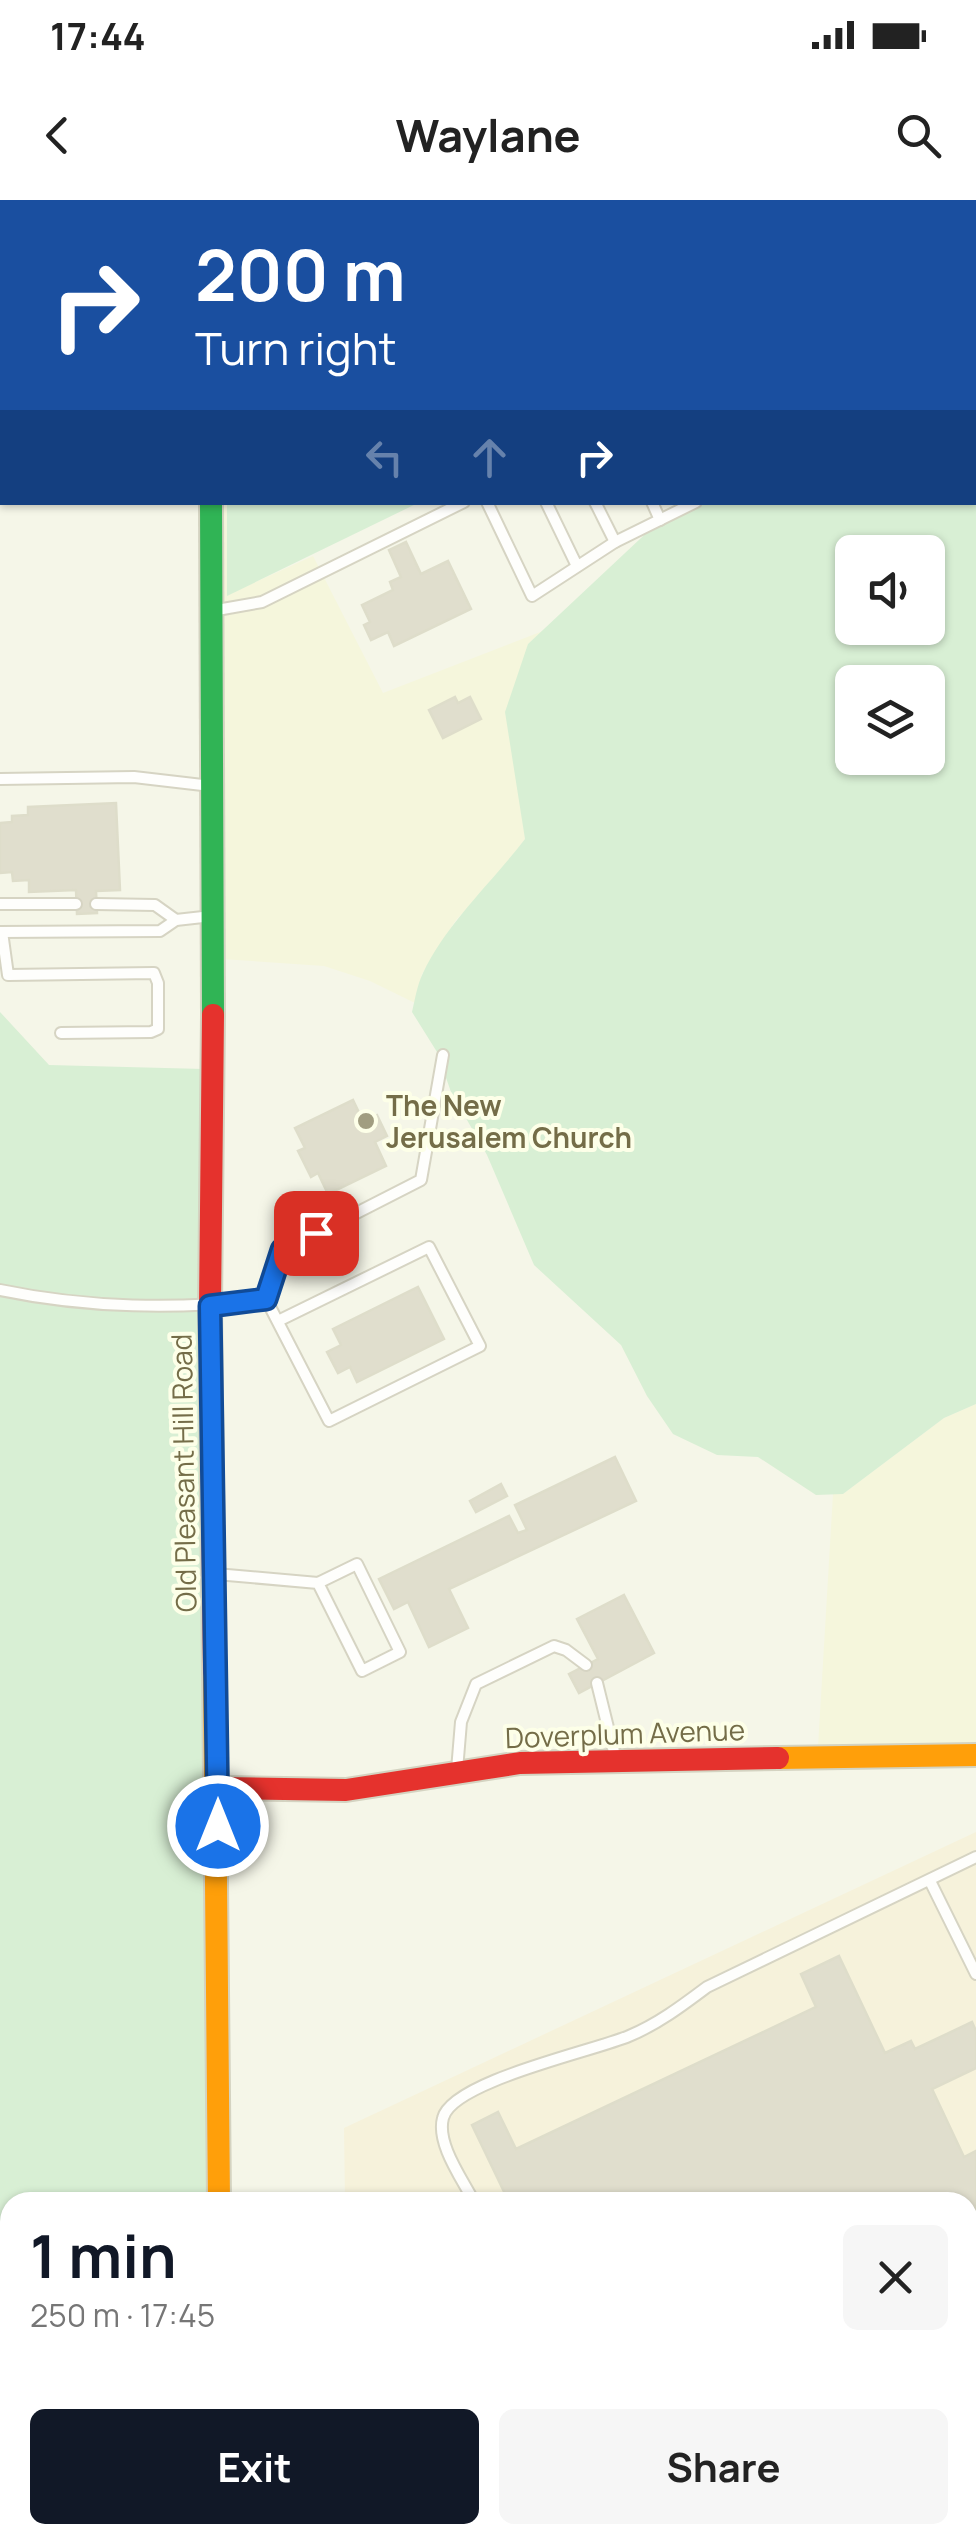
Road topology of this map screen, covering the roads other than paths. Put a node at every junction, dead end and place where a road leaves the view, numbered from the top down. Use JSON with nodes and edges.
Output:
{"nodes":[{"id":1,"x":211,"y":505,"type":"edge"},
{"id":2,"x":458,"y":505,"type":"edge"},
{"id":3,"x":488,"y":505,"type":"edge"},
{"id":4,"x":547,"y":505,"type":"edge"},
{"id":5,"x":596,"y":505,"type":"edge"},
{"id":6,"x":653,"y":505,"type":"edge"},
{"id":7,"x":690,"y":505,"type":"edge"},
{"id":8,"x":660,"y":520,"type":"junction"},
{"id":9,"x":615,"y":542,"type":"junction"},
{"id":10,"x":577,"y":566,"type":"junction"},
{"id":11,"x":212,"y":611,"type":"junction"},
{"id":12,"x":0,"y":779,"type":"edge"},
{"id":13,"x":212,"y":786,"type":"junction"},
{"id":14,"x":0,"y":904,"type":"edge"},
{"id":15,"x":76,"y":904,"type":"dead end"},
{"id":16,"x":96,"y":904,"type":"dead end"},
{"id":17,"x":213,"y":916,"type":"junction"},
{"id":18,"x":176,"y":920,"type":"junction"},
{"id":19,"x":1,"y":932,"type":"edge"},
{"id":20,"x":61,"y":1033,"type":"dead end"},
{"id":21,"x":442,"y":1055,"type":"dead end"},
{"id":22,"x":0,"y":1290,"type":"edge"},
{"id":23,"x":266,"y":1299,"type":"junction"},
{"id":24,"x":210,"y":1306,"type":"junction"},
{"id":25,"x":278,"y":1322,"type":"junction"},
{"id":26,"x":216,"y":1574,"type":"junction"},
{"id":27,"x":318,"y":1583,"type":"junction"},
{"id":28,"x":586,"y":1665,"type":"dead end"},
{"id":29,"x":597,"y":1683,"type":"dead end"},
{"id":30,"x":976,"y":1755,"type":"edge"},
{"id":31,"x":617,"y":1761,"type":"junction"},
{"id":32,"x":457,"y":1774,"type":"junction"},
{"id":33,"x":218,"y":1788,"type":"junction"},
{"id":34,"x":976,"y":1857,"type":"edge"},
{"id":35,"x":930,"y":1881,"type":"junction"},
{"id":36,"x":976,"y":1974,"type":"edge"},
{"id":37,"x":219,"y":2192,"type":"edge"},
{"id":38,"x":469,"y":2192,"type":"edge"}],
"edges":[{"from":1,"to":11,"type":"street","name":"Old Pleasant Hill Road"},
{"from":2,"to":11,"type":"lane"},
{"from":3,"to":10,"type":"lane"},
{"from":4,"to":10,"type":"lane"},
{"from":5,"to":9,"type":"lane"},
{"from":6,"to":8,"type":"lane"},
{"from":7,"to":8,"type":"lane"},
{"from":8,"to":9,"type":"lane"},
{"from":9,"to":10,"type":"lane"},
{"from":11,"to":13,"type":"street","name":"Old Pleasant Hill Road"},
{"from":12,"to":13,"type":"lane"},
{"from":13,"to":17,"type":"street","name":"Old Pleasant Hill Road"},
{"from":14,"to":15,"type":"lane"},
{"from":16,"to":18,"type":"lane"},
{"from":17,"to":18,"type":"lane"},
{"from":17,"to":24,"type":"street","name":"Old Pleasant Hill Road"},
{"from":18,"to":19,"type":"lane"},
{"from":19,"to":20,"type":"lane"},
{"from":21,"to":23,"type":"lane"},
{"from":22,"to":24,"type":"lane"},
{"from":23,"to":24,"type":"lane"},
{"from":23,"to":25,"type":"lane"},
{"from":24,"to":26,"type":"street","name":"Old Pleasant Hill Road"},
{"from":25,"to":25,"type":"lane"},
{"from":26,"to":27,"type":"lane"},
{"from":26,"to":33,"type":"street","name":"Old Pleasant Hill Road"},
{"from":27,"to":27,"type":"lane"},
{"from":28,"to":32,"type":"lane"},
{"from":29,"to":31,"type":"lane"},
{"from":30,"to":31,"type":"street","name":"Doverplum Avenue"},
{"from":31,"to":32,"type":"street","name":"Doverplum Avenue"},
{"from":32,"to":33,"type":"street","name":"Doverplum Avenue"},
{"from":33,"to":37,"type":"street","name":"Old Pleasant Hill Road"},
{"from":34,"to":35,"type":"lane"},
{"from":35,"to":36,"type":"lane"},
{"from":35,"to":38,"type":"lane"}]}
